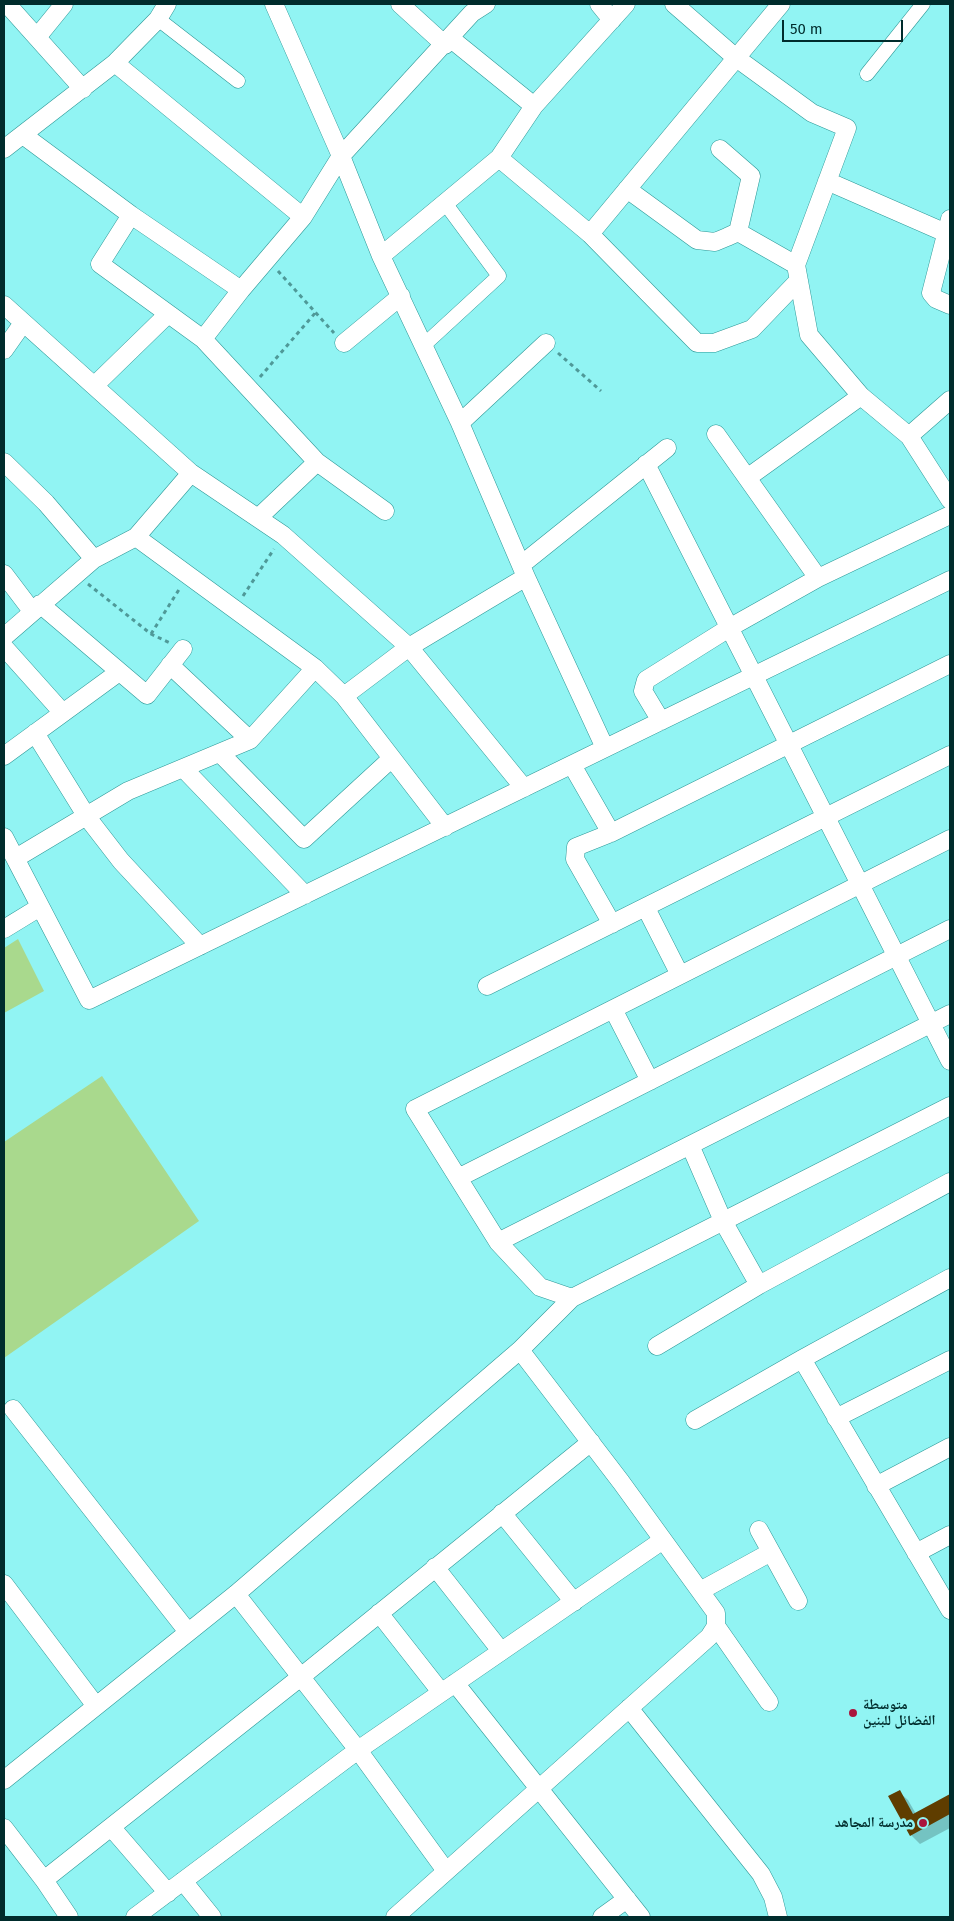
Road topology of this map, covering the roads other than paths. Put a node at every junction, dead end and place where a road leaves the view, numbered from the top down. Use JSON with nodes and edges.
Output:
{"nodes":[{"id":1,"x":7,"y":4,"type":"edge"},
{"id":2,"x":64,"y":4,"type":"edge"},
{"id":3,"x":274,"y":4,"type":"edge"},
{"id":4,"x":400,"y":4,"type":"edge"},
{"id":5,"x":598,"y":4,"type":"edge"},
{"id":6,"x":626,"y":4,"type":"edge"},
{"id":7,"x":674,"y":4,"type":"edge"},
{"id":8,"x":781,"y":4,"type":"edge"},
{"id":9,"x":923,"y":4,"type":"edge"},
{"id":10,"x":473,"y":7,"type":"edge"},
{"id":11,"x":162,"y":11,"type":"edge"},
{"id":12,"x":612,"y":20,"type":"junction"},
{"id":13,"x":38,"y":36,"type":"junction"},
{"id":14,"x":448,"y":41,"type":"junction"},
{"id":15,"x":735,"y":58,"type":"junction"},
{"id":16,"x":115,"y":64,"type":"junction"},
{"id":17,"x":867,"y":74,"type":"dead end"},
{"id":18,"x":238,"y":81,"type":"dead end"},
{"id":19,"x":83,"y":89,"type":"junction"},
{"id":20,"x":534,"y":106,"type":"junction"},
{"id":21,"x":23,"y":135,"type":"junction"},
{"id":22,"x":4,"y":149,"type":"edge"},
{"id":23,"x":720,"y":149,"type":"dead end"},
{"id":24,"x":342,"y":156,"type":"junction"},
{"id":25,"x":499,"y":158,"type":"junction"},
{"id":26,"x":828,"y":181,"type":"junction"},
{"id":27,"x":628,"y":189,"type":"junction"},
{"id":28,"x":445,"y":203,"type":"junction"},
{"id":29,"x":131,"y":215,"type":"junction"},
{"id":30,"x":303,"y":217,"type":"junction"},
{"id":31,"x":948,"y":226,"type":"edge"},
{"id":32,"x":738,"y":232,"type":"junction"},
{"id":33,"x":590,"y":234,"type":"junction"},
{"id":34,"x":381,"y":256,"type":"junction"},
{"id":35,"x":797,"y":272,"type":"junction"},
{"id":36,"x":240,"y":290,"type":"junction"},
{"id":37,"x":401,"y":296,"type":"junction"},
{"id":38,"x":4,"y":305,"type":"edge"},
{"id":39,"x":950,"y":305,"type":"edge"},
{"id":40,"x":168,"y":314,"type":"junction"},
{"id":41,"x":23,"y":323,"type":"junction"},
{"id":42,"x":203,"y":339,"type":"junction"},
{"id":43,"x":344,"y":343,"type":"road end"},
{"id":44,"x":546,"y":343,"type":"road end"},
{"id":45,"x":424,"y":344,"type":"junction"},
{"id":46,"x":4,"y":350,"type":"edge"},
{"id":47,"x":94,"y":386,"type":"junction"},
{"id":48,"x":861,"y":396,"type":"junction"},
{"id":49,"x":950,"y":400,"type":"edge"},
{"id":50,"x":460,"y":423,"type":"junction"},
{"id":51,"x":716,"y":434,"type":"dead end"},
{"id":52,"x":909,"y":436,"type":"junction"},
{"id":53,"x":667,"y":448,"type":"dead end"},
{"id":54,"x":4,"y":462,"type":"edge"},
{"id":55,"x":317,"y":462,"type":"junction"},
{"id":56,"x":646,"y":464,"type":"junction"},
{"id":57,"x":192,"y":473,"type":"junction"},
{"id":58,"x":746,"y":478,"type":"junction"},
{"id":59,"x":950,"y":500,"type":"edge"},
{"id":60,"x":385,"y":511,"type":"dead end"},
{"id":61,"x":950,"y":515,"type":"edge"},
{"id":62,"x":258,"y":518,"type":"junction"},
{"id":63,"x":136,"y":537,"type":"junction"},
{"id":64,"x":94,"y":559,"type":"junction"},
{"id":65,"x":523,"y":571,"type":"junction"},
{"id":66,"x":4,"y":574,"type":"edge"},
{"id":67,"x":818,"y":578,"type":"junction"},
{"id":68,"x":950,"y":580,"type":"edge"},
{"id":69,"x":36,"y":607,"type":"junction"},
{"id":70,"x":729,"y":628,"type":"junction"},
{"id":71,"x":4,"y":637,"type":"edge"},
{"id":72,"x":4,"y":647,"type":"edge"},
{"id":73,"x":409,"y":647,"type":"junction"},
{"id":74,"x":183,"y":649,"type":"road end"},
{"id":75,"x":950,"y":664,"type":"edge"},
{"id":76,"x":170,"y":665,"type":"junction"},
{"id":77,"x":315,"y":668,"type":"junction"},
{"id":78,"x":120,"y":672,"type":"junction"},
{"id":79,"x":754,"y":676,"type":"junction"},
{"id":80,"x":344,"y":696,"type":"junction"},
{"id":81,"x":63,"y":713,"type":"junction"},
{"id":82,"x":661,"y":722,"type":"junction"},
{"id":83,"x":35,"y":733,"type":"junction"},
{"id":84,"x":250,"y":740,"type":"junction"},
{"id":85,"x":789,"y":745,"type":"junction"},
{"id":86,"x":605,"y":748,"type":"junction"},
{"id":87,"x":220,"y":753,"type":"junction"},
{"id":88,"x":950,"y":754,"type":"edge"},
{"id":89,"x":4,"y":756,"type":"edge"},
{"id":90,"x":391,"y":759,"type":"junction"},
{"id":91,"x":572,"y":765,"type":"junction"},
{"id":92,"x":183,"y":768,"type":"junction"},
{"id":93,"x":524,"y":788,"type":"junction"},
{"id":94,"x":87,"y":817,"type":"junction"},
{"id":95,"x":826,"y":817,"type":"junction"},
{"id":96,"x":445,"y":827,"type":"junction"},
{"id":97,"x":611,"y":833,"type":"junction"},
{"id":98,"x":4,"y":837,"type":"edge"},
{"id":99,"x":950,"y":839,"type":"edge"},
{"id":100,"x":16,"y":858,"type":"junction"},
{"id":101,"x":860,"y":884,"type":"junction"},
{"id":102,"x":305,"y":895,"type":"junction"},
{"id":103,"x":40,"y":907,"type":"junction"},
{"id":104,"x":646,"y":908,"type":"junction"},
{"id":105,"x":612,"y":924,"type":"junction"},
{"id":106,"x":950,"y":928,"type":"edge"},
{"id":107,"x":4,"y":929,"type":"edge"},
{"id":108,"x":200,"y":946,"type":"junction"},
{"id":109,"x":896,"y":956,"type":"junction"},
{"id":110,"x":680,"y":974,"type":"junction"},
{"id":111,"x":487,"y":986,"type":"dead end"},
{"id":112,"x":612,"y":1009,"type":"junction"},
{"id":113,"x":950,"y":1014,"type":"edge"},
{"id":114,"x":931,"y":1024,"type":"junction"},
{"id":115,"x":950,"y":1061,"type":"edge"},
{"id":116,"x":650,"y":1081,"type":"junction"},
{"id":117,"x":950,"y":1106,"type":"edge"},
{"id":118,"x":690,"y":1145,"type":"junction"},
{"id":119,"x":458,"y":1178,"type":"junction"},
{"id":120,"x":950,"y":1182,"type":"edge"},
{"id":121,"x":724,"y":1221,"type":"junction"},
{"id":122,"x":498,"y":1242,"type":"junction"},
{"id":123,"x":950,"y":1278,"type":"edge"},
{"id":124,"x":759,"y":1285,"type":"junction"},
{"id":125,"x":572,"y":1298,"type":"junction"},
{"id":126,"x":657,"y":1346,"type":"dead end"},
{"id":127,"x":520,"y":1350,"type":"junction"},
{"id":128,"x":802,"y":1359,"type":"junction"},
{"id":129,"x":950,"y":1360,"type":"edge"},
{"id":130,"x":12,"y":1409,"type":"dead end"},
{"id":131,"x":836,"y":1418,"type":"junction"},
{"id":132,"x":695,"y":1420,"type":"dead end"},
{"id":133,"x":591,"y":1442,"type":"junction"},
{"id":134,"x":950,"y":1448,"type":"edge"},
{"id":135,"x":876,"y":1486,"type":"junction"},
{"id":136,"x":502,"y":1514,"type":"junction"},
{"id":137,"x":759,"y":1530,"type":"dead end"},
{"id":138,"x":950,"y":1535,"type":"edge"},
{"id":139,"x":663,"y":1540,"type":"junction"},
{"id":140,"x":771,"y":1552,"type":"junction"},
{"id":141,"x":916,"y":1553,"type":"junction"},
{"id":142,"x":435,"y":1568,"type":"junction"},
{"id":143,"x":4,"y":1584,"type":"edge"},
{"id":144,"x":700,"y":1591,"type":"junction"},
{"id":145,"x":236,"y":1594,"type":"junction"},
{"id":146,"x":798,"y":1601,"type":"dead end"},
{"id":147,"x":574,"y":1602,"type":"junction"},
{"id":148,"x":950,"y":1610,"type":"edge"},
{"id":149,"x":379,"y":1613,"type":"junction"},
{"id":150,"x":716,"y":1626,"type":"junction"},
{"id":151,"x":188,"y":1632,"type":"junction"},
{"id":152,"x":501,"y":1651,"type":"junction"},
{"id":153,"x":302,"y":1676,"type":"junction"},
{"id":154,"x":448,"y":1688,"type":"junction"},
{"id":155,"x":770,"y":1702,"type":"dead end"},
{"id":156,"x":96,"y":1706,"type":"junction"},
{"id":157,"x":629,"y":1708,"type":"junction"},
{"id":158,"x":358,"y":1750,"type":"junction"},
{"id":159,"x":4,"y":1780,"type":"edge"},
{"id":160,"x":538,"y":1789,"type":"junction"},
{"id":161,"x":111,"y":1827,"type":"junction"},
{"id":162,"x":4,"y":1828,"type":"edge"},
{"id":163,"x":446,"y":1871,"type":"junction"},
{"id":164,"x":44,"y":1880,"type":"junction"},
{"id":165,"x":183,"y":1881,"type":"junction"},
{"id":166,"x":168,"y":1893,"type":"junction"},
{"id":167,"x":627,"y":1899,"type":"junction"},
{"id":168,"x":69,"y":1917,"type":"edge"},
{"id":169,"x":135,"y":1917,"type":"edge"},
{"id":170,"x":212,"y":1917,"type":"edge"},
{"id":171,"x":394,"y":1917,"type":"edge"},
{"id":172,"x":602,"y":1917,"type":"edge"},
{"id":173,"x":641,"y":1917,"type":"edge"},
{"id":174,"x":778,"y":1917,"type":"edge"}],
"edges":[{"from":1,"to":13,"type":"street"},
{"from":2,"to":13,"type":"street"},
{"from":3,"to":24,"type":"street"},
{"from":4,"to":14,"type":"street"},
{"from":5,"to":12,"type":"street"},
{"from":6,"to":12,"type":"street"},
{"from":7,"to":15,"type":"street"},
{"from":8,"to":15,"type":"street"},
{"from":9,"to":17,"type":"street"},
{"from":10,"to":14,"type":"street"},
{"from":11,"to":16,"type":"street"},
{"from":11,"to":18,"type":"street"},
{"from":12,"to":20,"type":"street"},
{"from":13,"to":19,"type":"street"},
{"from":14,"to":20,"type":"street"},
{"from":14,"to":24,"type":"street"},
{"from":15,"to":26,"type":"street"},
{"from":15,"to":27,"type":"street"},
{"from":16,"to":19,"type":"street"},
{"from":16,"to":30,"type":"street"},
{"from":19,"to":21,"type":"street"},
{"from":20,"to":25,"type":"street"},
{"from":21,"to":22,"type":"street"},
{"from":21,"to":29,"type":"street"},
{"from":23,"to":32,"type":"street"},
{"from":24,"to":30,"type":"street"},
{"from":24,"to":34,"type":"street"},
{"from":25,"to":28,"type":"street"},
{"from":25,"to":33,"type":"street"},
{"from":26,"to":31,"type":"street"},
{"from":26,"to":35,"type":"street"},
{"from":27,"to":32,"type":"street"},
{"from":27,"to":33,"type":"street"},
{"from":28,"to":34,"type":"street"},
{"from":28,"to":45,"type":"street"},
{"from":29,"to":36,"type":"street"},
{"from":29,"to":40,"type":"street"},
{"from":30,"to":36,"type":"street"},
{"from":31,"to":39,"type":"street"},
{"from":32,"to":35,"type":"street"},
{"from":33,"to":35,"type":"street"},
{"from":34,"to":37,"type":"street"},
{"from":35,"to":48,"type":"street"},
{"from":36,"to":42,"type":"street"},
{"from":37,"to":43,"type":"street"},
{"from":37,"to":45,"type":"street"},
{"from":38,"to":41,"type":"street"},
{"from":40,"to":42,"type":"street"},
{"from":40,"to":47,"type":"street"},
{"from":41,"to":46,"type":"street"},
{"from":41,"to":47,"type":"street"},
{"from":42,"to":55,"type":"street"},
{"from":44,"to":50,"type":"street"},
{"from":45,"to":50,"type":"street"},
{"from":47,"to":57,"type":"street"},
{"from":48,"to":52,"type":"street"},
{"from":48,"to":58,"type":"street"},
{"from":49,"to":52,"type":"street"},
{"from":50,"to":65,"type":"street"},
{"from":51,"to":58,"type":"street"},
{"from":52,"to":59,"type":"street"},
{"from":53,"to":56,"type":"street"},
{"from":54,"to":64,"type":"street"},
{"from":55,"to":60,"type":"street"},
{"from":55,"to":62,"type":"street"},
{"from":56,"to":65,"type":"street"},
{"from":56,"to":70,"type":"street"},
{"from":57,"to":62,"type":"street"},
{"from":57,"to":63,"type":"street"},
{"from":58,"to":67,"type":"street"},
{"from":61,"to":67,"type":"street"},
{"from":62,"to":73,"type":"street"},
{"from":63,"to":64,"type":"street"},
{"from":63,"to":77,"type":"street"},
{"from":64,"to":69,"type":"street"},
{"from":65,"to":73,"type":"street"},
{"from":65,"to":86,"type":"street"},
{"from":66,"to":69,"type":"street"},
{"from":67,"to":70,"type":"street"},
{"from":68,"to":79,"type":"street"},
{"from":69,"to":71,"type":"street"},
{"from":69,"to":78,"type":"street"},
{"from":70,"to":79,"type":"street"},
{"from":70,"to":82,"type":"street"},
{"from":72,"to":81,"type":"street"},
{"from":73,"to":80,"type":"street"},
{"from":73,"to":93,"type":"street"},
{"from":74,"to":76,"type":"street"},
{"from":75,"to":85,"type":"street"},
{"from":76,"to":78,"type":"street"},
{"from":76,"to":84,"type":"street"},
{"from":77,"to":80,"type":"street"},
{"from":77,"to":84,"type":"street"},
{"from":78,"to":81,"type":"street"},
{"from":79,"to":82,"type":"street"},
{"from":79,"to":85,"type":"street"},
{"from":80,"to":90,"type":"street"},
{"from":81,"to":83,"type":"street"},
{"from":82,"to":86,"type":"street"},
{"from":83,"to":89,"type":"street"},
{"from":83,"to":94,"type":"street"},
{"from":84,"to":87,"type":"street"},
{"from":85,"to":95,"type":"street"},
{"from":85,"to":97,"type":"street"},
{"from":86,"to":91,"type":"street"},
{"from":87,"to":90,"type":"street"},
{"from":87,"to":92,"type":"street"},
{"from":88,"to":95,"type":"street"},
{"from":90,"to":96,"type":"street"},
{"from":91,"to":93,"type":"street"},
{"from":91,"to":97,"type":"street"},
{"from":92,"to":94,"type":"street"},
{"from":92,"to":102,"type":"street"},
{"from":93,"to":96,"type":"street"},
{"from":94,"to":100,"type":"street"},
{"from":94,"to":108,"type":"street"},
{"from":95,"to":101,"type":"street"},
{"from":95,"to":104,"type":"street"},
{"from":96,"to":102,"type":"street"},
{"from":97,"to":105,"type":"street"},
{"from":98,"to":100,"type":"street"},
{"from":99,"to":101,"type":"street"},
{"from":100,"to":103,"type":"street"},
{"from":101,"to":109,"type":"street"},
{"from":101,"to":110,"type":"street"},
{"from":102,"to":108,"type":"street"},
{"from":103,"to":107,"type":"street"},
{"from":103,"to":108,"type":"street"},
{"from":104,"to":105,"type":"street"},
{"from":104,"to":110,"type":"street"},
{"from":105,"to":111,"type":"street"},
{"from":106,"to":109,"type":"street"},
{"from":109,"to":114,"type":"street"},
{"from":109,"to":116,"type":"street"},
{"from":110,"to":112,"type":"street"},
{"from":112,"to":116,"type":"street"},
{"from":112,"to":119,"type":"street"},
{"from":113,"to":114,"type":"street"},
{"from":114,"to":115,"type":"street"},
{"from":114,"to":118,"type":"street"},
{"from":116,"to":119,"type":"street"},
{"from":117,"to":121,"type":"street"},
{"from":118,"to":121,"type":"street"},
{"from":118,"to":122,"type":"street"},
{"from":119,"to":122,"type":"street"},
{"from":120,"to":124,"type":"street"},
{"from":121,"to":124,"type":"street"},
{"from":121,"to":125,"type":"street"},
{"from":122,"to":125,"type":"street"},
{"from":123,"to":128,"type":"street"},
{"from":124,"to":126,"type":"street"},
{"from":125,"to":127,"type":"street"},
{"from":127,"to":133,"type":"street"},
{"from":127,"to":145,"type":"street"},
{"from":128,"to":131,"type":"street"},
{"from":128,"to":132,"type":"street"},
{"from":129,"to":131,"type":"street"},
{"from":130,"to":151,"type":"street"},
{"from":131,"to":135,"type":"street"},
{"from":133,"to":136,"type":"street"},
{"from":133,"to":139,"type":"street"},
{"from":134,"to":135,"type":"street"},
{"from":135,"to":141,"type":"street"},
{"from":136,"to":142,"type":"street"},
{"from":136,"to":147,"type":"street"},
{"from":137,"to":140,"type":"street"},
{"from":138,"to":141,"type":"street"},
{"from":139,"to":144,"type":"street"},
{"from":139,"to":147,"type":"street"},
{"from":140,"to":144,"type":"street"},
{"from":140,"to":146,"type":"street"},
{"from":141,"to":148,"type":"street"},
{"from":142,"to":149,"type":"street"},
{"from":142,"to":152,"type":"street"},
{"from":143,"to":156,"type":"street"},
{"from":144,"to":150,"type":"street"},
{"from":145,"to":151,"type":"street"},
{"from":145,"to":153,"type":"street"},
{"from":147,"to":152,"type":"street"},
{"from":149,"to":153,"type":"street"},
{"from":149,"to":154,"type":"street"},
{"from":150,"to":155,"type":"street"},
{"from":150,"to":157,"type":"street"},
{"from":151,"to":156,"type":"street"},
{"from":152,"to":154,"type":"street"},
{"from":153,"to":158,"type":"street"},
{"from":153,"to":161,"type":"street"},
{"from":154,"to":158,"type":"street"},
{"from":154,"to":160,"type":"street"},
{"from":156,"to":159,"type":"street"},
{"from":157,"to":160,"type":"street"},
{"from":157,"to":174,"type":"street"},
{"from":158,"to":163,"type":"street"},
{"from":158,"to":165,"type":"street"},
{"from":160,"to":163,"type":"street"},
{"from":160,"to":167,"type":"street"},
{"from":161,"to":164,"type":"street"},
{"from":161,"to":166,"type":"street"},
{"from":162,"to":164,"type":"street"},
{"from":163,"to":171,"type":"street"},
{"from":164,"to":168,"type":"street"},
{"from":165,"to":166,"type":"street"},
{"from":165,"to":170,"type":"street"},
{"from":166,"to":169,"type":"street"},
{"from":167,"to":172,"type":"street"},
{"from":167,"to":173,"type":"street"}]}
